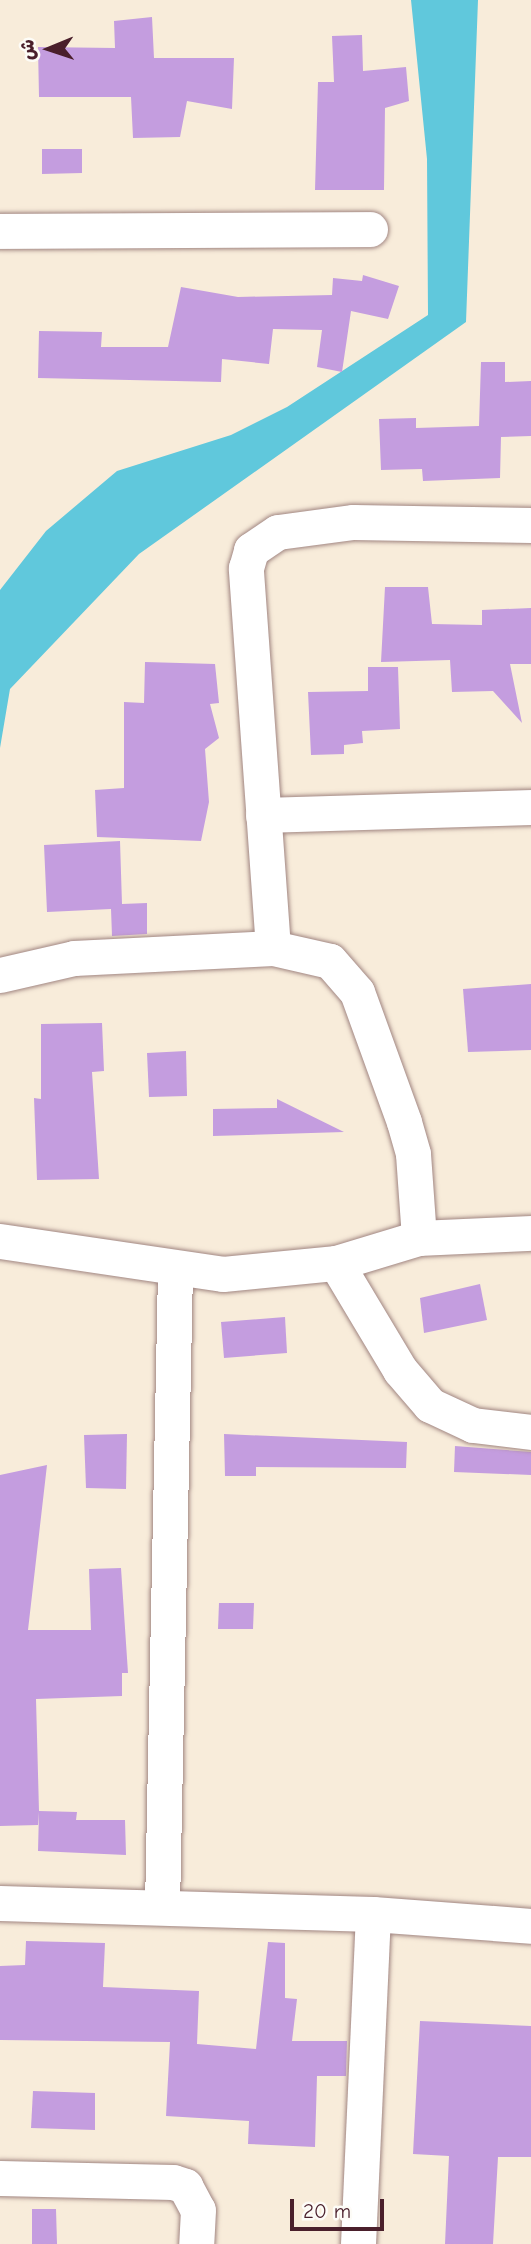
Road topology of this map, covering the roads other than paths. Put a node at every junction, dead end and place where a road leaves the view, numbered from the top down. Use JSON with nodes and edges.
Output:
{"nodes":[{"id":1,"x":370,"y":229,"type":"dead end"},
{"id":2,"x":0,"y":231,"type":"edge"},
{"id":3,"x":531,"y":525,"type":"edge"},
{"id":4,"x":531,"y":807,"type":"edge"},
{"id":5,"x":263,"y":815,"type":"junction"},
{"id":6,"x":273,"y":948,"type":"junction"},
{"id":7,"x":0,"y":975,"type":"edge"},
{"id":8,"x":531,"y":1233,"type":"edge"},
{"id":9,"x":419,"y":1238,"type":"junction"},
{"id":10,"x":0,"y":1241,"type":"edge"},
{"id":11,"x":337,"y":1263,"type":"junction"},
{"id":12,"x":175,"y":1271,"type":"junction"},
{"id":13,"x":531,"y":1432,"type":"edge"},
{"id":14,"x":0,"y":1903,"type":"edge"},
{"id":15,"x":162,"y":1907,"type":"junction"},
{"id":16,"x":373,"y":1914,"type":"junction"},
{"id":17,"x":531,"y":1926,"type":"edge"},
{"id":18,"x":0,"y":2178,"type":"edge"},
{"id":19,"x":196,"y":2244,"type":"edge"},
{"id":20,"x":358,"y":2244,"type":"edge"}],
"edges":[{"from":1,"to":2,"type":"street"},
{"from":3,"to":5,"type":"street"},
{"from":4,"to":5,"type":"street"},
{"from":5,"to":6,"type":"street"},
{"from":6,"to":7,"type":"street"},
{"from":6,"to":9,"type":"street"},
{"from":8,"to":9,"type":"street"},
{"from":9,"to":11,"type":"street"},
{"from":10,"to":12,"type":"street"},
{"from":11,"to":12,"type":"street"},
{"from":11,"to":13,"type":"street"},
{"from":12,"to":15,"type":"street"},
{"from":14,"to":15,"type":"street"},
{"from":15,"to":16,"type":"street"},
{"from":16,"to":17,"type":"street"},
{"from":16,"to":20,"type":"street"},
{"from":18,"to":19,"type":"street"}]}
